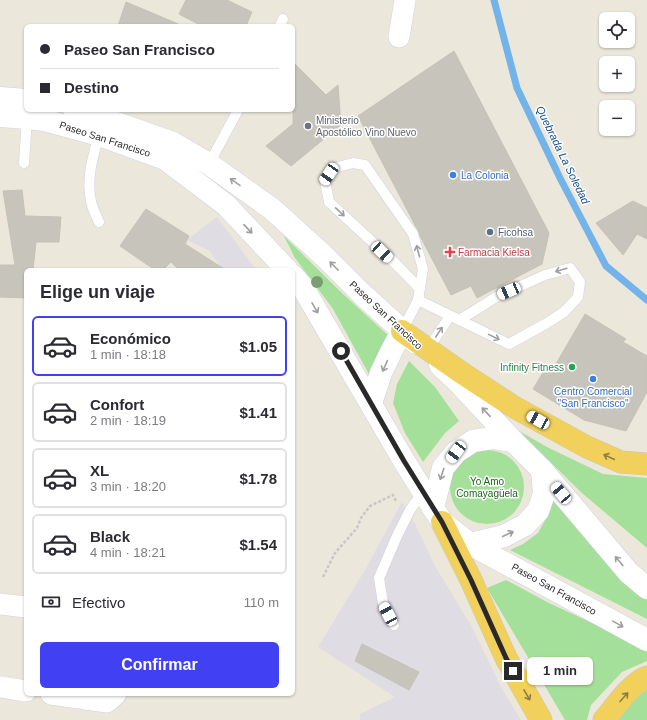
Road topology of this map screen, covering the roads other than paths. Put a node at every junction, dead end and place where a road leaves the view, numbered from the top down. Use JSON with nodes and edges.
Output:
{"nodes":[{"id":1,"x":405,"y":0,"type":"edge"},
{"id":2,"x":399,"y":37,"type":"dead end"},
{"id":3,"x":0,"y":98,"type":"edge"},
{"id":4,"x":24,"y":108,"type":"edge"},
{"id":5,"x":24,"y":110,"type":"edge"},
{"id":6,"x":26,"y":112,"type":"edge"},
{"id":7,"x":31,"y":112,"type":"edge"},
{"id":8,"x":81,"y":112,"type":"edge"},
{"id":9,"x":237,"y":112,"type":"edge"},
{"id":10,"x":0,"y":116,"type":"edge"},
{"id":11,"x":99,"y":135,"type":"junction"},
{"id":12,"x":24,"y":163,"type":"dead end"},
{"id":13,"x":209,"y":164,"type":"junction"},
{"id":14,"x":99,"y":222,"type":"dead end"},
{"id":15,"x":285,"y":268,"type":"edge"},
{"id":16,"x":295,"y":278,"type":"edge"},
{"id":17,"x":420,"y":289,"type":"junction"},
{"id":18,"x":418,"y":300,"type":"junction"},
{"id":19,"x":455,"y":318,"type":"junction"},
{"id":20,"x":402,"y":331,"type":"junction"},
{"id":21,"x":428,"y":349,"type":"junction"},
{"id":22,"x":371,"y":403,"type":"junction"},
{"id":23,"x":513,"y":442,"type":"junction"},
{"id":24,"x":647,"y":464,"type":"edge"},
{"id":25,"x":542,"y":470,"type":"junction"},
{"id":26,"x":433,"y":507,"type":"junction"},
{"id":27,"x":470,"y":544,"type":"junction"},
{"id":28,"x":647,"y":588,"type":"edge"},
{"id":29,"x":0,"y":604,"type":"edge"},
{"id":30,"x":24,"y":607,"type":"edge"},
{"id":31,"x":394,"y":625,"type":"dead end"},
{"id":32,"x":647,"y":640,"type":"edge"},
{"id":33,"x":647,"y":677,"type":"edge"},
{"id":34,"x":0,"y":687,"type":"edge"},
{"id":35,"x":24,"y":690,"type":"edge"},
{"id":36,"x":82,"y":696,"type":"edge"},
{"id":37,"x":112,"y":698,"type":"edge"},
{"id":38,"x":541,"y":720,"type":"edge"},
{"id":39,"x":604,"y":720,"type":"edge"}],
"edges":[{"from":1,"to":2,"type":"street"},
{"from":3,"to":4,"type":"street","name":"Paseo San Francisco"},
{"from":5,"to":10,"type":"street","name":"Paseo San Francisco"},
{"from":6,"to":12,"type":"lane"},
{"from":7,"to":11,"type":"street","name":"Paseo San Francisco"},
{"from":8,"to":13,"type":"street","name":"Paseo San Francisco"},
{"from":9,"to":13,"type":"lane"},
{"from":11,"to":14,"type":"lane"},
{"from":11,"to":15,"type":"street","name":"Paseo San Francisco","one_way":true},
{"from":20,"to":13,"type":"street","name":"Paseo San Francisco","one_way":true},
{"from":16,"to":22,"type":"street","name":"Paseo San Francisco","one_way":true},
{"from":17,"to":17,"type":"lane","one_way":true},
{"from":17,"to":18,"type":"lane"},
{"from":18,"to":19,"type":"lane"},
{"from":18,"to":20,"type":"lane"},
{"from":19,"to":19,"type":"lane","one_way":true},
{"from":21,"to":19,"type":"lane","one_way":true},
{"from":20,"to":21,"type":"highway"},
{"from":20,"to":22,"type":"street","one_way":true},
{"from":23,"to":20,"type":"street","name":"Paseo San Francisco","one_way":true},
{"from":24,"to":21,"type":"highway","one_way":true},
{"from":22,"to":26,"type":"street","name":"Paseo San Francisco"},
{"from":23,"to":25,"type":"street","name":"Paseo San Francisco"},
{"from":23,"to":26,"type":"street","one_way":true},
{"from":27,"to":25,"type":"street","one_way":true},
{"from":28,"to":25,"type":"street","name":"Paseo San Francisco","one_way":true},
{"from":26,"to":27,"type":"street","name":"Paseo San Francisco"},
{"from":26,"to":31,"type":"lane"},
{"from":26,"to":38,"type":"highway","one_way":true},
{"from":27,"to":32,"type":"street","name":"Paseo San Francisco","one_way":true},
{"from":29,"to":30,"type":"street"},
{"from":39,"to":33,"type":"highway","one_way":true},
{"from":34,"to":35,"type":"street"},
{"from":36,"to":37,"type":"street"}]}
